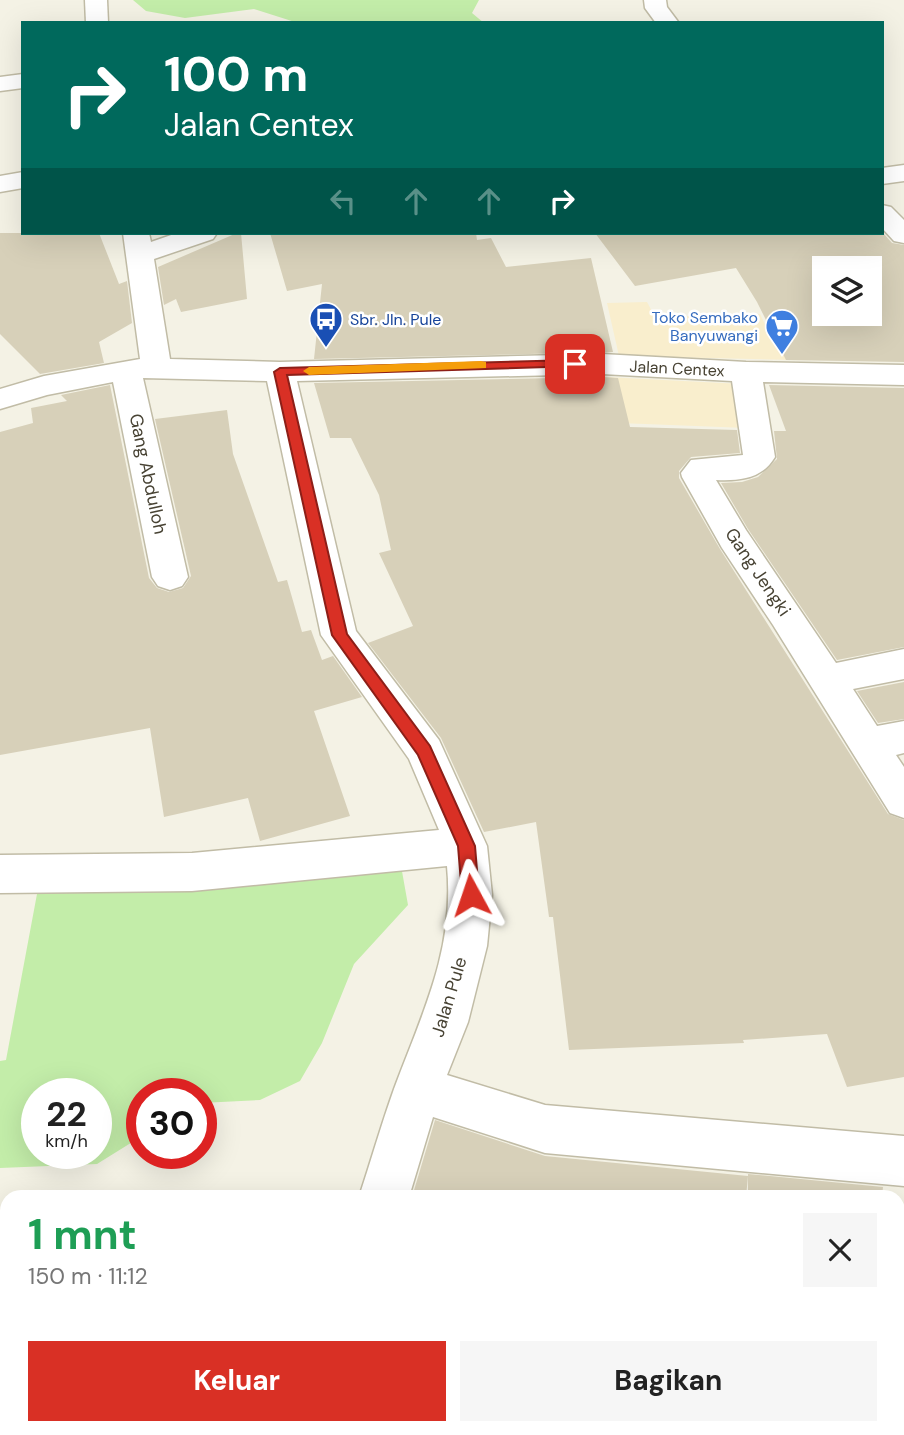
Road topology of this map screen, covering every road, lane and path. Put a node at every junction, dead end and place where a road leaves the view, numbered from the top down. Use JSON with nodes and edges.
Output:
{"nodes":[{"id":1,"x":96,"y":0,"type":"edge"},
{"id":2,"x":655,"y":0,"type":"edge"},
{"id":3,"x":97,"y":21,"type":"edge"},
{"id":4,"x":666,"y":21,"type":"edge"},
{"id":5,"x":21,"y":81,"type":"edge"},
{"id":6,"x":0,"y":85,"type":"edge"},
{"id":7,"x":904,"y":173,"type":"edge"},
{"id":8,"x":884,"y":176,"type":"edge"},
{"id":9,"x":21,"y":180,"type":"edge"},
{"id":10,"x":0,"y":184,"type":"edge"},
{"id":11,"x":884,"y":215,"type":"edge"},
{"id":12,"x":191,"y":235,"type":"edge"},
{"id":13,"x":904,"y":235,"type":"edge"},
{"id":14,"x":137,"y":244,"type":"edge"},
{"id":15,"x":141,"y":369,"type":"junction"},
{"id":16,"x":280,"y":372,"type":"junction"},
{"id":17,"x":746,"y":372,"type":"junction"},
{"id":18,"x":904,"y":375,"type":"edge"},
{"id":19,"x":0,"y":399,"type":"edge"},
{"id":20,"x":170,"y":577,"type":"dead end"},
{"id":21,"x":904,"y":664,"type":"edge"},
{"id":22,"x":828,"y":679,"type":"junction"},
{"id":23,"x":886,"y":741,"type":"edge"},
{"id":24,"x":904,"y":801,"type":"edge"},
{"id":25,"x":466,"y":846,"type":"junction"},
{"id":26,"x":0,"y":874,"type":"edge"},
{"id":27,"x":418,"y":1089,"type":"junction"},
{"id":28,"x":904,"y":1161,"type":"edge"},
{"id":29,"x":386,"y":1190,"type":"edge"}],
"edges":[{"from":1,"to":3,"type":"street"},
{"from":2,"to":4,"type":"street"},
{"from":5,"to":6,"type":"street"},
{"from":7,"to":8,"type":"street"},
{"from":9,"to":10,"type":"street"},
{"from":11,"to":13,"type":"street"},
{"from":12,"to":14,"type":"street"},
{"from":14,"to":15,"type":"street","name":"Gang Abdulloh"},
{"from":15,"to":16,"type":"street","name":"Jalan Centex"},
{"from":15,"to":19,"type":"street","name":"Jalan Centex"},
{"from":15,"to":20,"type":"street","name":"Gang Abdulloh"},
{"from":16,"to":17,"type":"street","name":"Jalan Centex"},
{"from":16,"to":25,"type":"street","name":"Jalan Pule"},
{"from":17,"to":18,"type":"street","name":"Jalan Centex"},
{"from":17,"to":22,"type":"street","name":"Gang Jengki"},
{"from":21,"to":22,"type":"street"},
{"from":22,"to":23,"type":"street","name":"Gang Jengki"},
{"from":23,"to":24,"type":"street","name":"Gang Jengki"},
{"from":25,"to":26,"type":"street"},
{"from":25,"to":27,"type":"street","name":"Jalan Pule"},
{"from":27,"to":28,"type":"street"},
{"from":27,"to":29,"type":"street","name":"Jalan Pule"}]}
